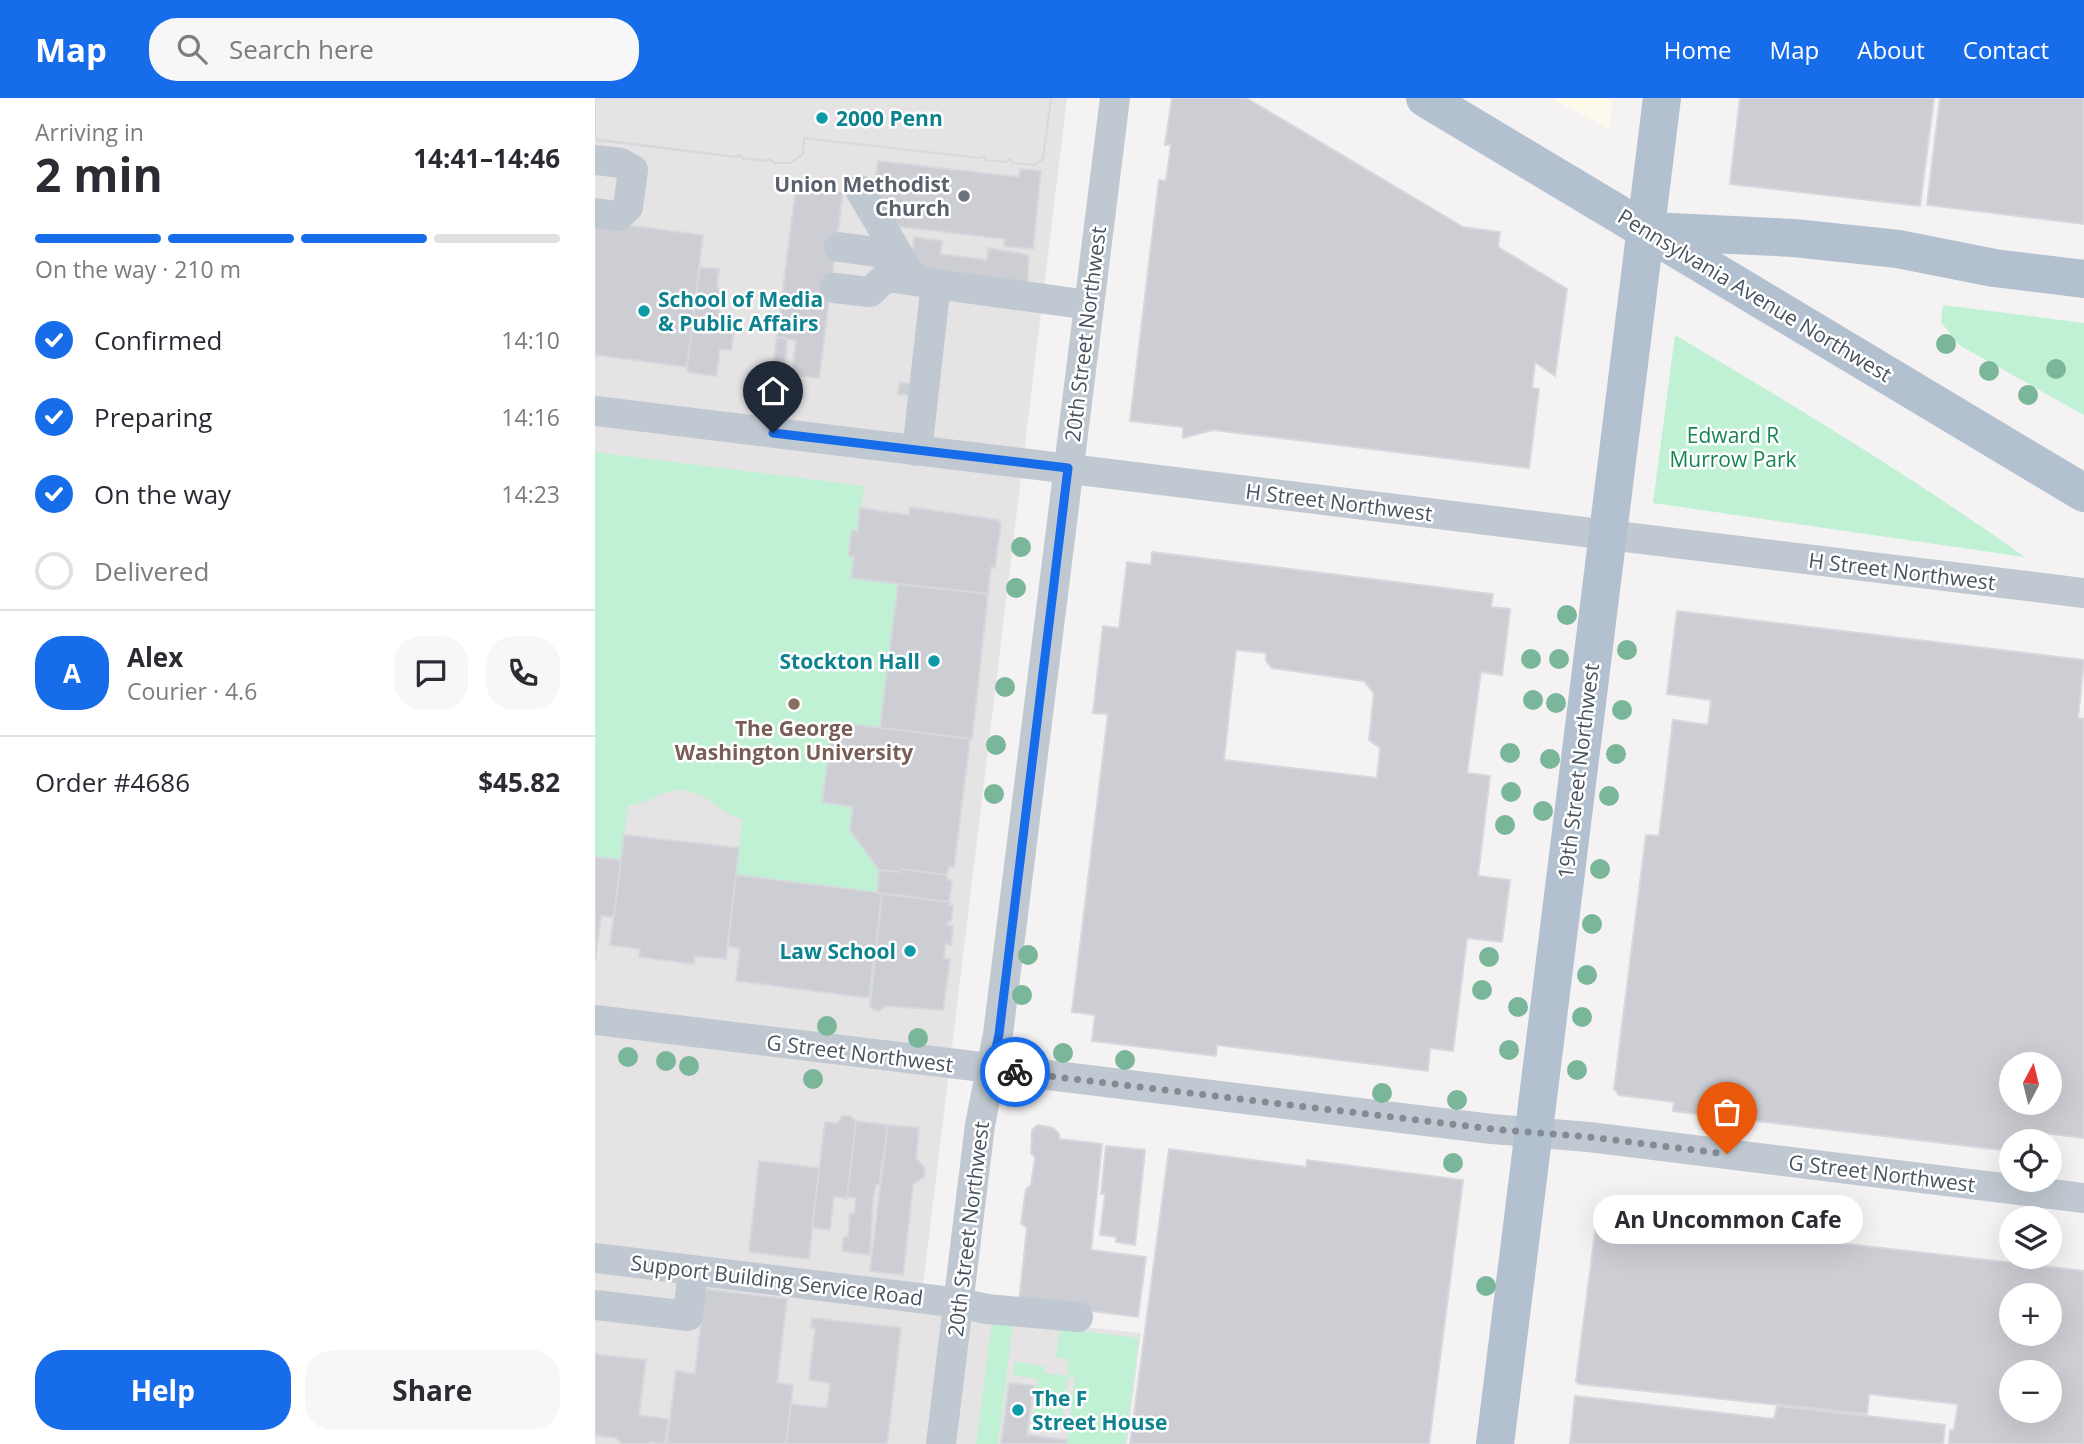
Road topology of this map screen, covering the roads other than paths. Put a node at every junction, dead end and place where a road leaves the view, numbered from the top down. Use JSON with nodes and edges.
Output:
{"nodes":[{"id":1,"x":1115,"y":98,"type":"edge"},
{"id":2,"x":1425,"y":98,"type":"edge"},
{"id":3,"x":1662,"y":98,"type":"edge"},
{"id":4,"x":595,"y":160,"type":"edge"},
{"id":5,"x":860,"y":190,"type":"dead end"},
{"id":6,"x":595,"y":213,"type":"edge"},
{"id":7,"x":1646,"y":230,"type":"junction"},
{"id":8,"x":839,"y":247,"type":"dead end"},
{"id":9,"x":898,"y":255,"type":"junction"},
{"id":10,"x":2084,"y":279,"type":"edge"},
{"id":11,"x":925,"y":282,"type":"junction"},
{"id":12,"x":835,"y":288,"type":"dead end"},
{"id":13,"x":1089,"y":305,"type":"junction"},
{"id":14,"x":595,"y":411,"type":"edge"},
{"id":15,"x":917,"y":451,"type":"junction"},
{"id":16,"x":1068,"y":468,"type":"junction"},
{"id":17,"x":2084,"y":493,"type":"edge"},
{"id":18,"x":1607,"y":536,"type":"junction"},
{"id":19,"x":2084,"y":593,"type":"edge"},
{"id":20,"x":595,"y":1020,"type":"edge"},
{"id":21,"x":992,"y":1069,"type":"junction"},
{"id":22,"x":1533,"y":1133,"type":"junction"},
{"id":23,"x":2084,"y":1198,"type":"edge"},
{"id":24,"x":595,"y":1258,"type":"edge"},
{"id":25,"x":693,"y":1270,"type":"junction"},
{"id":26,"x":959,"y":1303,"type":"junction"},
{"id":27,"x":595,"y":1305,"type":"edge"},
{"id":28,"x":1078,"y":1317,"type":"dead end"},
{"id":29,"x":941,"y":1444,"type":"edge"},
{"id":30,"x":1495,"y":1444,"type":"edge"}],
"edges":[{"from":1,"to":13,"type":"street","name":"20th Street Northwest"},
{"from":2,"to":7,"type":"main road","name":"Pennsylvania Avenue Northwest"},
{"from":3,"to":7,"type":"main road","name":"19th Street Northwest"},
{"from":4,"to":6,"type":"street"},
{"from":5,"to":9,"type":"street"},
{"from":7,"to":10,"type":"main road"},
{"from":7,"to":17,"type":"main road","name":"Pennsylvania Avenue Northwest"},
{"from":7,"to":18,"type":"main road","name":"19th Street Northwest"},
{"from":8,"to":9,"type":"street"},
{"from":9,"to":11,"type":"street"},
{"from":11,"to":12,"type":"street"},
{"from":11,"to":13,"type":"street"},
{"from":11,"to":15,"type":"street"},
{"from":13,"to":16,"type":"street","name":"20th Street Northwest"},
{"from":14,"to":15,"type":"street","name":"H Street Northwest"},
{"from":15,"to":16,"type":"street","name":"H Street Northwest"},
{"from":16,"to":18,"type":"street","name":"H Street Northwest"},
{"from":16,"to":21,"type":"street","name":"20th Street Northwest"},
{"from":18,"to":19,"type":"street","name":"H Street Northwest"},
{"from":18,"to":22,"type":"main road","name":"19th Street Northwest"},
{"from":20,"to":21,"type":"street","name":"G Street Northwest"},
{"from":21,"to":22,"type":"street","name":"G Street Northwest"},
{"from":21,"to":26,"type":"street","name":"20th Street Northwest"},
{"from":22,"to":23,"type":"street","name":"G Street Northwest"},
{"from":22,"to":30,"type":"main road","name":"19th Street Northwest"},
{"from":24,"to":25,"type":"street","name":"Support Building Service Road"},
{"from":25,"to":26,"type":"street","name":"Support Building Service Road"},
{"from":25,"to":27,"type":"street"},
{"from":26,"to":28,"type":"street","name":"Support Building Service Road"},
{"from":26,"to":29,"type":"street","name":"20th Street Northwest"}]}
